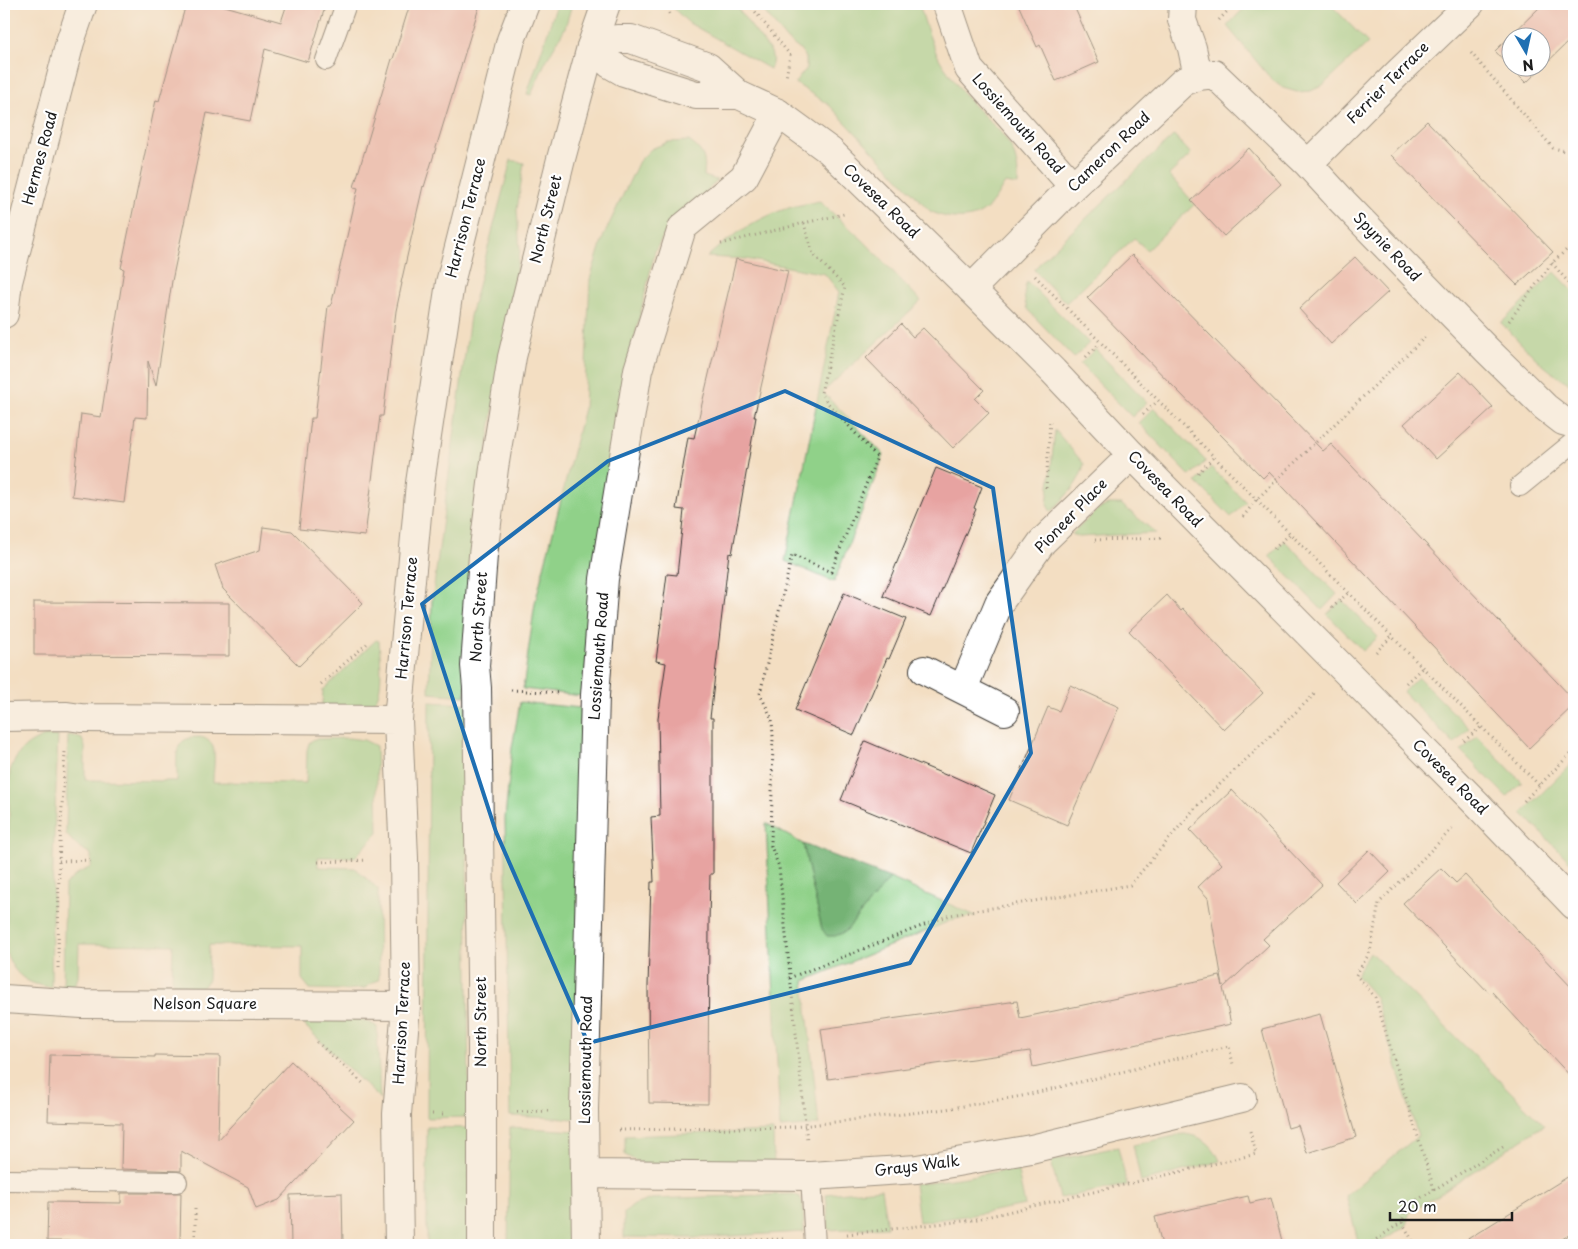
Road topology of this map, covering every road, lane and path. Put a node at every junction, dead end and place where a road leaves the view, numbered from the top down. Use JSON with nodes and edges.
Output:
{"nodes":[{"id":1,"x":83,"y":4,"type":"edge"},
{"id":2,"x":346,"y":4,"type":"edge"},
{"id":3,"x":526,"y":4,"type":"edge"},
{"id":4,"x":606,"y":4,"type":"edge"},
{"id":5,"x":749,"y":4,"type":"edge"},
{"id":6,"x":947,"y":4,"type":"edge"},
{"id":7,"x":1183,"y":4,"type":"edge"},
{"id":8,"x":1470,"y":4,"type":"edge"},
{"id":9,"x":1446,"y":25,"type":"junction"},
{"id":10,"x":591,"y":47,"type":"junction"},
{"id":11,"x":326,"y":60,"type":"dead end"},
{"id":12,"x":1198,"y":76,"type":"junction"},
{"id":13,"x":778,"y":113,"type":"junction"},
{"id":14,"x":1574,"y":153,"type":"edge"},
{"id":15,"x":1308,"y":164,"type":"junction"},
{"id":16,"x":1073,"y":186,"type":"junction"},
{"id":17,"x":886,"y":206,"type":"junction"},
{"id":18,"x":804,"y":223,"type":"junction"},
{"id":19,"x":1574,"y":243,"type":"edge"},
{"id":20,"x":1010,"y":249,"type":"junction"},
{"id":21,"x":673,"y":256,"type":"junction"},
{"id":22,"x":1552,"y":263,"type":"junction"},
{"id":23,"x":971,"y":289,"type":"junction"},
{"id":24,"x":1574,"y":289,"type":"edge"},
{"id":25,"x":1451,"y":312,"type":"junction"},
{"id":26,"x":4,"y":314,"type":"edge"},
{"id":27,"x":1487,"y":350,"type":"junction"},
{"id":28,"x":1574,"y":424,"type":"edge"},
{"id":29,"x":1574,"y":442,"type":"edge"},
{"id":30,"x":1132,"y":455,"type":"junction"},
{"id":31,"x":1520,"y":486,"type":"dead end"},
{"id":32,"x":1256,"y":500,"type":"junction"},
{"id":33,"x":1219,"y":544,"type":"junction"},
{"id":34,"x":408,"y":607,"type":"junction"},
{"id":35,"x":924,"y":670,"type":"dead end"},
{"id":36,"x":1343,"y":670,"type":"junction"},
{"id":37,"x":476,"y":688,"type":"junction"},
{"id":38,"x":962,"y":689,"type":"junction"},
{"id":39,"x":595,"y":694,"type":"junction"},
{"id":40,"x":1005,"y":711,"type":"dead end"},
{"id":41,"x":67,"y":716,"type":"junction"},
{"id":42,"x":4,"y":717,"type":"edge"},
{"id":43,"x":279,"y":720,"type":"junction"},
{"id":44,"x":398,"y":720,"type":"junction"},
{"id":45,"x":1574,"y":750,"type":"edge"},
{"id":46,"x":1539,"y":785,"type":"junction"},
{"id":47,"x":1477,"y":804,"type":"junction"},
{"id":48,"x":1498,"y":826,"type":"junction"},
{"id":49,"x":404,"y":858,"type":"junction"},
{"id":50,"x":91,"y":860,"type":"dead end"},
{"id":51,"x":59,"y":861,"type":"junction"},
{"id":52,"x":318,"y":862,"type":"dead end"},
{"id":53,"x":1574,"y":905,"type":"edge"},
{"id":54,"x":789,"y":978,"type":"junction"},
{"id":55,"x":4,"y":999,"type":"edge"},
{"id":56,"x":58,"y":1001,"type":"junction"},
{"id":57,"x":406,"y":1006,"type":"junction"},
{"id":58,"x":1242,"y":1098,"type":"dead end"},
{"id":59,"x":1503,"y":1146,"type":"dead end"},
{"id":60,"x":584,"y":1174,"type":"junction"},
{"id":61,"x":811,"y":1176,"type":"junction"},
{"id":62,"x":4,"y":1180,"type":"edge"},
{"id":63,"x":177,"y":1182,"type":"dead end"},
{"id":64,"x":1434,"y":1189,"type":"junction"},
{"id":65,"x":1402,"y":1222,"type":"junction"},
{"id":66,"x":399,"y":1245,"type":"edge"},
{"id":67,"x":482,"y":1245,"type":"edge"},
{"id":68,"x":586,"y":1245,"type":"edge"},
{"id":69,"x":815,"y":1245,"type":"edge"},
{"id":70,"x":1368,"y":1245,"type":"edge"},
{"id":71,"x":1416,"y":1245,"type":"edge"}],
"edges":[{"from":1,"to":26,"type":"street","name":"Hermes Road"},
{"from":2,"to":11,"type":"lane"},
{"from":3,"to":34,"type":"street","name":"Harrison Terrace"},
{"from":4,"to":10,"type":"street","name":"North Street"},
{"from":5,"to":13,"type":"path"},
{"from":6,"to":16,"type":"street","name":"Lossiemouth Road"},
{"from":7,"to":12,"type":"street"},
{"from":8,"to":9,"type":"street","name":"Ferrier Terrace"},
{"from":9,"to":14,"type":"path"},
{"from":9,"to":15,"type":"street","name":"Ferrier Terrace"},
{"from":10,"to":13,"type":"street","name":"Covesea Road"},
{"from":10,"to":37,"type":"street","name":"North Street"},
{"from":12,"to":15,"type":"street","name":"Spynie Road"},
{"from":12,"to":16,"type":"street","name":"Cameron Road"},
{"from":13,"to":17,"type":"street","name":"Covesea Road"},
{"from":13,"to":21,"type":"street","name":"Lossiemouth Road"},
{"from":15,"to":25,"type":"street","name":"Spynie Road"},
{"from":16,"to":20,"type":"street","name":"Cameron Road"},
{"from":17,"to":18,"type":"path"},
{"from":17,"to":23,"type":"street","name":"Covesea Road"},
{"from":18,"to":21,"type":"path"},
{"from":18,"to":54,"type":"path"},
{"from":19,"to":22,"type":"path"},
{"from":20,"to":23,"type":"street","name":"Cameron Road"},
{"from":20,"to":32,"type":"path"},
{"from":21,"to":39,"type":"street","name":"Lossiemouth Road"},
{"from":22,"to":24,"type":"path"},
{"from":22,"to":27,"type":"path"},
{"from":23,"to":30,"type":"street","name":"Covesea Road"},
{"from":25,"to":27,"type":"street","name":"Spynie Road"},
{"from":25,"to":32,"type":"path"},
{"from":27,"to":28,"type":"street","name":"Spynie Road"},
{"from":29,"to":31,"type":"lane"},
{"from":30,"to":33,"type":"street","name":"Covesea Road"},
{"from":30,"to":38,"type":"street","name":"Pioneer Place"},
{"from":32,"to":33,"type":"path"},
{"from":32,"to":46,"type":"path"},
{"from":33,"to":36,"type":"street","name":"Covesea Road"},
{"from":34,"to":43,"type":"path"},
{"from":34,"to":44,"type":"street","name":"Harrison Terrace"},
{"from":35,"to":38,"type":"street"},
{"from":36,"to":47,"type":"street","name":"Covesea Road"},
{"from":36,"to":54,"type":"path"},
{"from":37,"to":39,"type":"path"},
{"from":37,"to":67,"type":"street","name":"North Street"},
{"from":38,"to":40,"type":"street"},
{"from":39,"to":60,"type":"street","name":"Lossiemouth Road"},
{"from":41,"to":42,"type":"street"},
{"from":41,"to":43,"type":"street"},
{"from":41,"to":51,"type":"path"},
{"from":43,"to":44,"type":"street"},
{"from":44,"to":49,"type":"street","name":"Harrison Terrace"},
{"from":45,"to":46,"type":"path"},
{"from":46,"to":48,"type":"path"},
{"from":47,"to":48,"type":"street","name":"Covesea Road"},
{"from":47,"to":64,"type":"path"},
{"from":48,"to":53,"type":"street","name":"Covesea Road"},
{"from":49,"to":52,"type":"path"},
{"from":49,"to":57,"type":"street","name":"Harrison Terrace"},
{"from":50,"to":51,"type":"path"},
{"from":51,"to":56,"type":"path"},
{"from":54,"to":61,"type":"path"},
{"from":55,"to":56,"type":"street","name":"Nelson Square"},
{"from":56,"to":57,"type":"street","name":"Nelson Square"},
{"from":57,"to":66,"type":"street","name":"Harrison Terrace"},
{"from":58,"to":61,"type":"street","name":"Grays Walk"},
{"from":59,"to":64,"type":"path"},
{"from":60,"to":61,"type":"street","name":"Grays Walk"},
{"from":60,"to":68,"type":"street","name":"Lossiemouth Road"},
{"from":61,"to":69,"type":"lane"},
{"from":62,"to":63,"type":"lane"},
{"from":64,"to":65,"type":"path"},
{"from":65,"to":70,"type":"path"},
{"from":65,"to":71,"type":"path"}]}
